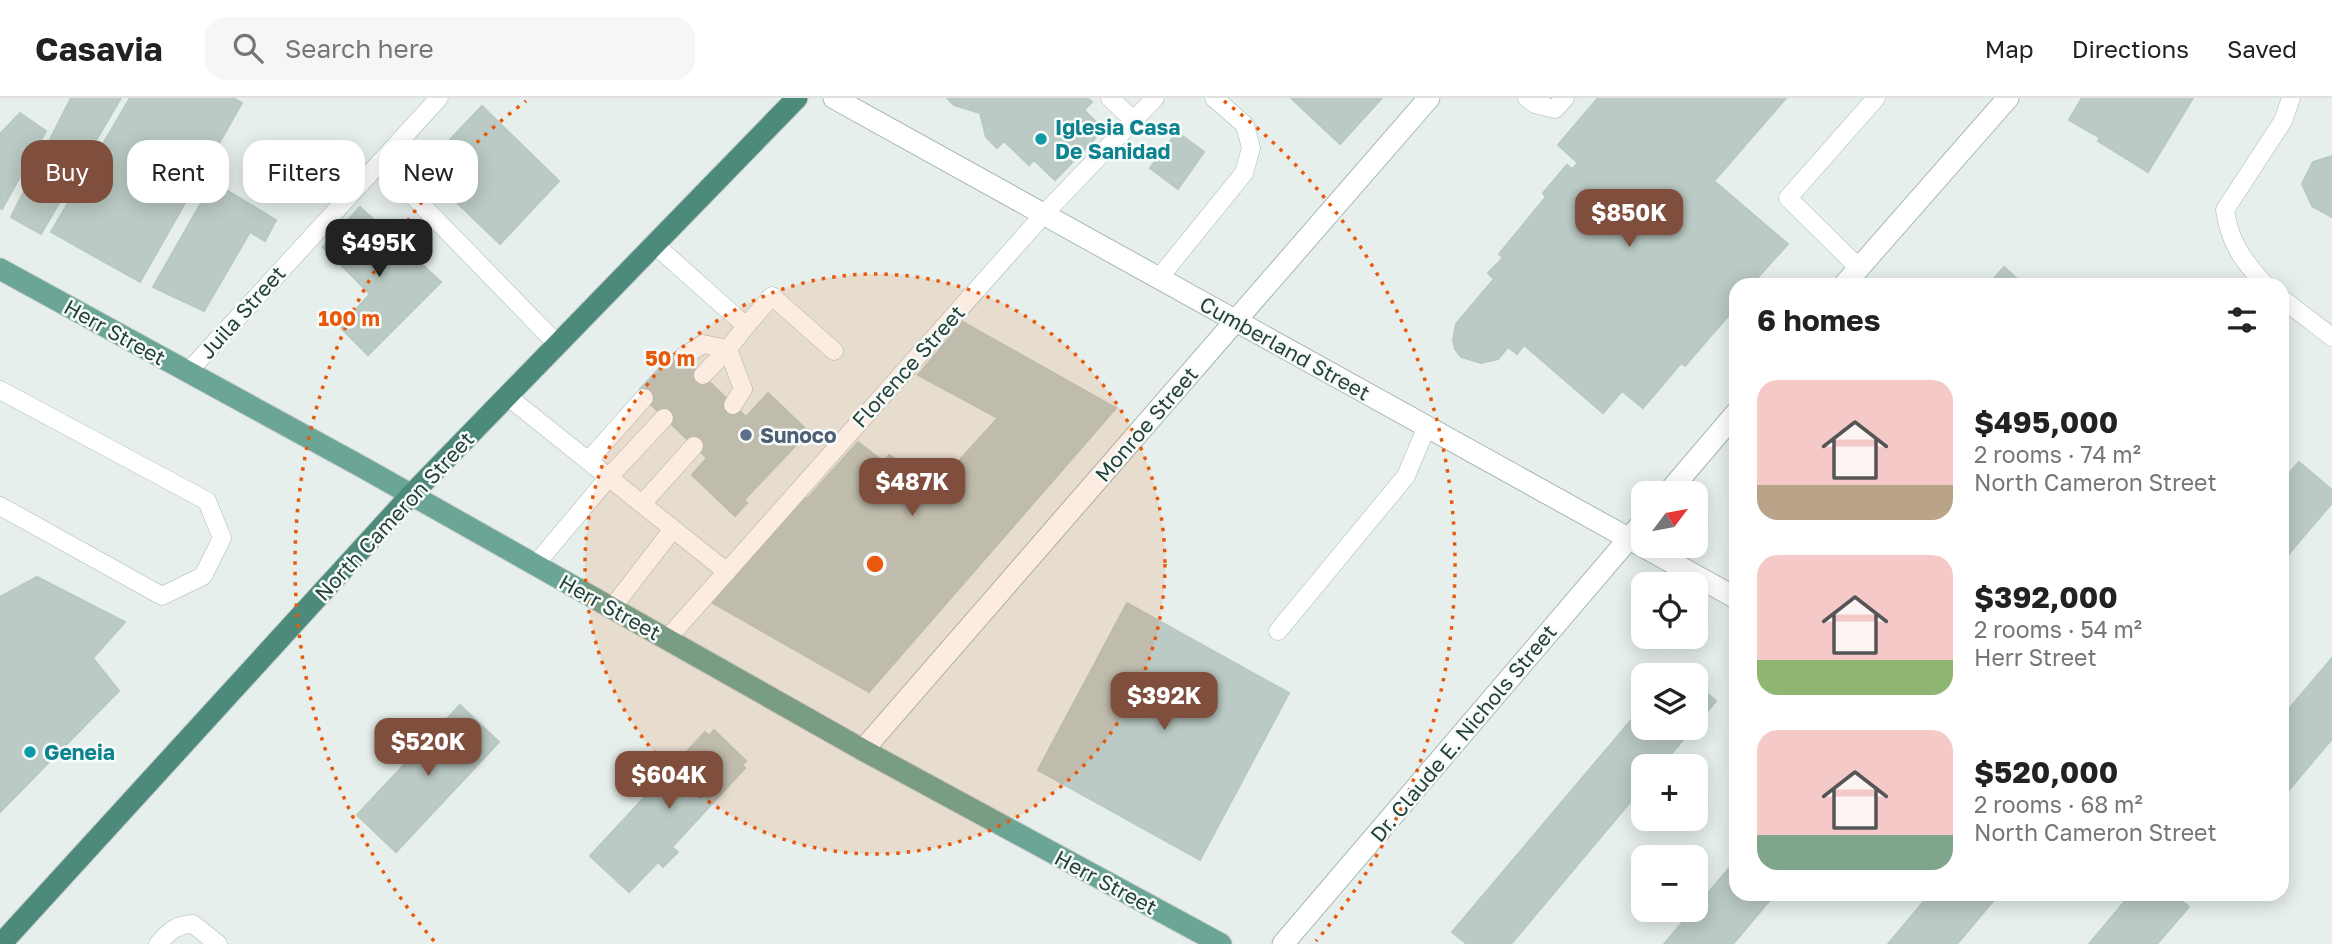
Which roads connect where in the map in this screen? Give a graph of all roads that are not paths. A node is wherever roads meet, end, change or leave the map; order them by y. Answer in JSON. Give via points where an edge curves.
{"nodes":[{"id":1,"x":439,"y":98,"type":"edge"},
{"id":2,"x":797,"y":98,"type":"edge"},
{"id":3,"x":834,"y":98,"type":"edge"},
{"id":4,"x":1110,"y":98,"type":"edge"},
{"id":5,"x":1154,"y":98,"type":"edge"},
{"id":6,"x":1214,"y":98,"type":"edge"},
{"id":7,"x":1429,"y":98,"type":"edge"},
{"id":8,"x":1527,"y":98,"type":"edge"},
{"id":9,"x":1564,"y":98,"type":"edge"},
{"id":10,"x":1877,"y":98,"type":"edge"},
{"id":11,"x":2008,"y":98,"type":"edge"},
{"id":12,"x":2291,"y":98,"type":"edge"},
{"id":13,"x":1132,"y":119,"type":"junction"},
{"id":14,"x":400,"y":140,"type":"edge"},
{"id":15,"x":379,"y":163,"type":"edge"},
{"id":16,"x":420,"y":203,"type":"edge"},
{"id":17,"x":1044,"y":214,"type":"junction"},
{"id":18,"x":654,"y":244,"type":"junction"},
{"id":19,"x":1859,"y":268,"type":"junction"},
{"id":20,"x":0,"y":269,"type":"edge"},
{"id":21,"x":1159,"y":278,"type":"junction"},
{"id":22,"x":1850,"y":278,"type":"edge"},
{"id":23,"x":2259,"y":278,"type":"edge"},
{"id":24,"x":2289,"y":304,"type":"edge"},
{"id":25,"x":1236,"y":321,"type":"junction"},
{"id":26,"x":746,"y":326,"type":"junction"},
{"id":27,"x":2332,"y":337,"type":"edge"},
{"id":28,"x":557,"y":344,"type":"junction"},
{"id":29,"x":729,"y":349,"type":"junction"},
{"id":30,"x":834,"y":351,"type":"dead end"},
{"id":31,"x":683,"y":356,"type":"dead end"},
{"id":32,"x":188,"y":372,"type":"junction"},
{"id":33,"x":703,"y":375,"type":"dead end"},
{"id":34,"x":0,"y":390,"type":"edge"},
{"id":35,"x":507,"y":396,"type":"junction"},
{"id":36,"x":645,"y":398,"type":"dead end"},
{"id":37,"x":733,"y":405,"type":"dead end"},
{"id":38,"x":663,"y":418,"type":"dead end"},
{"id":39,"x":1729,"y":421,"type":"edge"},
{"id":40,"x":1427,"y":426,"type":"junction"},
{"id":41,"x":694,"y":446,"type":"dead end"},
{"id":42,"x":589,"y":460,"type":"junction"},
{"id":43,"x":610,"y":477,"type":"junction"},
{"id":44,"x":1678,"y":481,"type":"edge"},
{"id":45,"x":411,"y":495,"type":"junction"},
{"id":46,"x":642,"y":504,"type":"junction"},
{"id":47,"x":0,"y":506,"type":"edge"},
{"id":48,"x":673,"y":528,"type":"junction"},
{"id":49,"x":1631,"y":537,"type":"edge"},
{"id":50,"x":1629,"y":539,"type":"junction"},
{"id":51,"x":536,"y":565,"type":"junction"},
{"id":52,"x":726,"y":572,"type":"junction"},
{"id":53,"x":1729,"y":594,"type":"edge"},
{"id":54,"x":612,"y":608,"type":"junction"},
{"id":55,"x":1278,"y":631,"type":"dead end"},
{"id":56,"x":667,"y":639,"type":"junction"},
{"id":57,"x":863,"y":750,"type":"junction"},
{"id":58,"x":1,"y":944,"type":"edge"},
{"id":59,"x":158,"y":944,"type":"edge"},
{"id":60,"x":218,"y":944,"type":"edge"},
{"id":61,"x":1221,"y":944,"type":"edge"},
{"id":62,"x":1283,"y":944,"type":"edge"}],
"edges":[{"from":1,"to":14,"type":"lane","name":"Juila Street"},
{"from":2,"to":18,"type":"highway","name":"North Cameron Street"},
{"from":3,"to":17,"type":"street","name":"Cumberland Street"},
{"from":4,"to":13,"type":"lane"},
{"from":5,"to":13,"type":"lane","name":"Florence Street"},
{"from":6,"to":21,"type":"lane","via":[[1245,125],[1251,148],[1244,173]]},
{"from":7,"to":25,"type":"street","name":"Monroe Street"},
{"from":8,"to":9,"type":"lane","via":[[1555,109]]},
{"from":10,"to":19,"type":"lane","via":[[1788,198]]},
{"from":11,"to":19,"type":"street"},
{"from":12,"to":23,"type":"lane","via":[[2283,121],[2225,210],[2228,231]]},
{"from":13,"to":17,"type":"lane","name":"Florence Street"},
{"from":15,"to":32,"type":"lane","name":"Juila Street"},
{"from":16,"to":28,"type":"lane"},
{"from":17,"to":21,"type":"street","name":"Cumberland Street"},
{"from":17,"to":52,"type":"lane","name":"Florence Street"},
{"from":18,"to":26,"type":"lane"},
{"from":18,"to":28,"type":"highway","name":"North Cameron Street"},
{"from":19,"to":22,"type":"street"},
{"from":20,"to":32,"type":"main road","name":"Herr Street"},
{"from":21,"to":25,"type":"street","name":"Cumberland Street"},
{"from":24,"to":27,"type":"lane"},
{"from":25,"to":40,"type":"street","name":"Cumberland Street"},
{"from":25,"to":57,"type":"street","name":"Monroe Street"},
{"from":26,"to":29,"type":"lane"},
{"from":26,"to":30,"type":"lane","via":[[772,296]]},
{"from":28,"to":35,"type":"highway","name":"North Cameron Street"},
{"from":29,"to":31,"type":"lane","via":[[703,344]]},
{"from":29,"to":33,"type":"lane"},
{"from":29,"to":37,"type":"lane","via":[[743,388]]},
{"from":32,"to":45,"type":"main road","name":"Herr Street"},
{"from":34,"to":47,"type":"lane","via":[[207,501],[222,538],[203,576],[162,596]]},
{"from":35,"to":42,"type":"lane"},
{"from":35,"to":45,"type":"highway","name":"North Cameron Street"},
{"from":36,"to":42,"type":"lane"},
{"from":38,"to":43,"type":"lane"},
{"from":39,"to":44,"type":"street"},
{"from":40,"to":50,"type":"street","name":"Cumberland Street"},
{"from":40,"to":55,"type":"lane","via":[[1406,476]]},
{"from":41,"to":46,"type":"lane"},
{"from":42,"to":43,"type":"lane"},
{"from":43,"to":46,"type":"lane"},
{"from":43,"to":51,"type":"lane"},
{"from":45,"to":51,"type":"main road","name":"Herr Street"},
{"from":45,"to":58,"type":"highway","name":"North Cameron Street"},
{"from":46,"to":48,"type":"lane"},
{"from":48,"to":52,"type":"lane"},
{"from":48,"to":54,"type":"lane"},
{"from":49,"to":50,"type":"street","name":"Dr. Claude E. Nichols Street"},
{"from":50,"to":53,"type":"street","name":"Cumberland Street"},
{"from":50,"to":62,"type":"street","name":"Dr. Claude E. Nichols Street"},
{"from":51,"to":54,"type":"main road","name":"Herr Street"},
{"from":52,"to":56,"type":"lane","name":"Florence Street"},
{"from":54,"to":56,"type":"main road","name":"Herr Street"},
{"from":56,"to":57,"type":"main road","name":"Herr Street"},
{"from":57,"to":61,"type":"main road","name":"Herr Street"},
{"from":59,"to":60,"type":"lane","via":[[181,924],[193,924]]}]}
